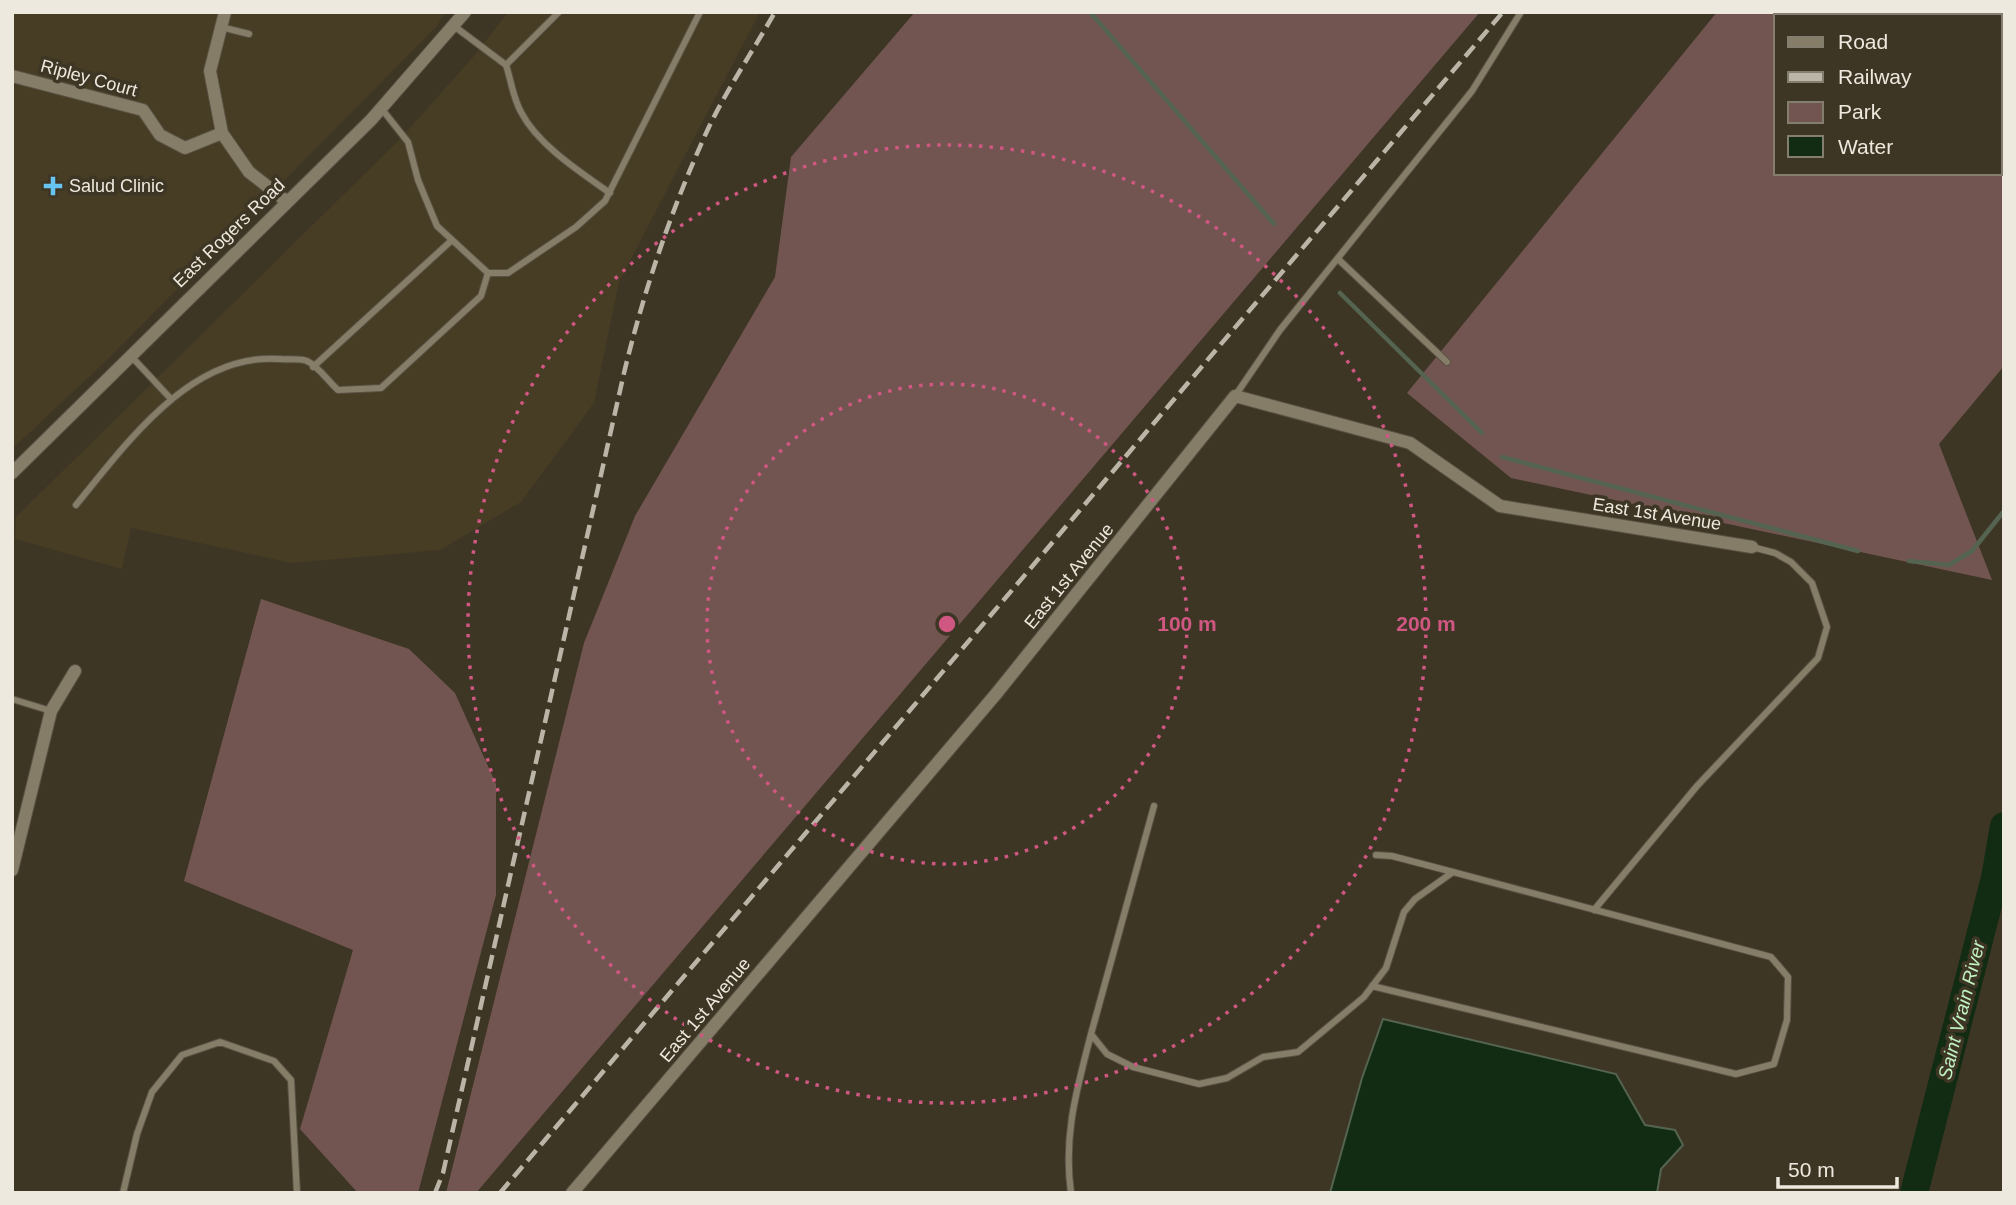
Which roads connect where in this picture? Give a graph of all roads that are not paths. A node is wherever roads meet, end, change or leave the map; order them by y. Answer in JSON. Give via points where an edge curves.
{"nodes":[{"id":1,"x":225,"y":12,"type":"edge"},
{"id":2,"x":465,"y":12,"type":"edge"},
{"id":3,"x":559,"y":12,"type":"edge"},
{"id":4,"x":700,"y":12,"type":"edge"},
{"id":5,"x":1521,"y":12,"type":"edge"},
{"id":6,"x":454,"y":26,"type":"junction"},
{"id":7,"x":221,"y":27,"type":"junction"},
{"id":8,"x":249,"y":34,"type":"dead end"},
{"id":9,"x":506,"y":65,"type":"junction"},
{"id":10,"x":12,"y":76,"type":"edge"},
{"id":11,"x":382,"y":108,"type":"junction"},
{"id":12,"x":222,"y":133,"type":"junction"},
{"id":13,"x":610,"y":193,"type":"junction"},
{"id":14,"x":286,"y":201,"type":"junction"},
{"id":15,"x":452,"y":240,"type":"junction"},
{"id":16,"x":1338,"y":259,"type":"junction"},
{"id":17,"x":488,"y":273,"type":"junction"},
{"id":18,"x":130,"y":355,"type":"junction"},
{"id":19,"x":1447,"y":362,"type":"dead end"},
{"id":20,"x":313,"y":367,"type":"junction"},
{"id":21,"x":1235,"y":396,"type":"junction"},
{"id":22,"x":171,"y":400,"type":"junction"},
{"id":23,"x":12,"y":473,"type":"edge"},
{"id":24,"x":76,"y":505,"type":"dead end"},
{"id":25,"x":1752,"y":547,"type":"joint"},
{"id":26,"x":75,"y":671,"type":"dead end"},
{"id":27,"x":12,"y":699,"type":"edge"},
{"id":28,"x":51,"y":711,"type":"junction"},
{"id":29,"x":1154,"y":806,"type":"dead end"},
{"id":30,"x":1376,"y":855,"type":"dead end"},
{"id":31,"x":12,"y":870,"type":"edge"},
{"id":32,"x":1454,"y":872,"type":"junction"},
{"id":33,"x":1594,"y":910,"type":"junction"},
{"id":34,"x":1372,"y":986,"type":"junction"},
{"id":35,"x":1091,"y":1034,"type":"junction"},
{"id":36,"x":123,"y":1193,"type":"edge"},
{"id":37,"x":297,"y":1193,"type":"edge"},
{"id":38,"x":572,"y":1193,"type":"edge"},
{"id":39,"x":1070,"y":1193,"type":"edge"}],
"edges":[{"from":1,"to":7,"type":"street"},
{"from":2,"to":6,"type":"street","name":"East Rogers Road"},
{"from":3,"to":9,"type":"lane"},
{"from":4,"to":13,"type":"lane"},
{"from":5,"to":16,"type":"lane","via":[[1472,91]]},
{"from":6,"to":9,"type":"lane"},
{"from":6,"to":11,"type":"street","name":"East Rogers Road"},
{"from":7,"to":8,"type":"lane"},
{"from":7,"to":12,"type":"street","via":[[210,71]]},
{"from":9,"to":13,"type":"lane","via":[[520,111],[535,132]]},
{"from":10,"to":12,"type":"street","name":"Ripley Court","via":[[144,110],[160,135],[186,148]]},
{"from":11,"to":14,"type":"street","name":"East Rogers Road"},
{"from":11,"to":15,"type":"lane","via":[[408,142],[437,226]]},
{"from":12,"to":14,"type":"street","via":[[249,172]]},
{"from":13,"to":17,"type":"lane","via":[[576,227],[508,273]]},
{"from":14,"to":18,"type":"street","name":"East Rogers Road"},
{"from":15,"to":17,"type":"lane"},
{"from":15,"to":20,"type":"lane"},
{"from":16,"to":19,"type":"lane"},
{"from":16,"to":21,"type":"lane","via":[[1280,330]]},
{"from":17,"to":20,"type":"lane","via":[[481,296],[381,388],[338,390]]},
{"from":18,"to":22,"type":"lane"},
{"from":18,"to":23,"type":"street","name":"East Rogers Road"},
{"from":20,"to":22,"type":"lane","via":[[307,361],[258,358],[216,373],[179,391]]},
{"from":21,"to":25,"type":"street","name":"East 1st Avenue","via":[[1410,443],[1500,506]]},
{"from":21,"to":38,"type":"street","name":"East 1st Avenue","via":[[996,694]]},
{"from":22,"to":24,"type":"lane","via":[[117,454]]},
{"from":25,"to":33,"type":"lane","via":[[1791,562],[1812,583],[1827,627],[1818,658],[1697,786]]},
{"from":26,"to":28,"type":"street"},
{"from":27,"to":28,"type":"lane"},
{"from":28,"to":31,"type":"street"},
{"from":29,"to":35,"type":"lane"},
{"from":30,"to":32,"type":"lane"},
{"from":32,"to":33,"type":"lane"},
{"from":32,"to":34,"type":"lane","via":[[1404,912],[1386,968]]},
{"from":33,"to":34,"type":"lane","via":[[1771,957],[1788,977],[1787,1020],[1774,1064],[1736,1074]]},
{"from":34,"to":35,"type":"lane","via":[[1355,1006],[1298,1052],[1264,1056],[1227,1078],[1199,1084],[1133,1067],[1107,1054]]},
{"from":35,"to":39,"type":"lane","via":[[1066,1156]]},
{"from":36,"to":37,"type":"lane","via":[[136,1134],[152,1091],[182,1055],[220,1042],[274,1061],[291,1080]]}]}
